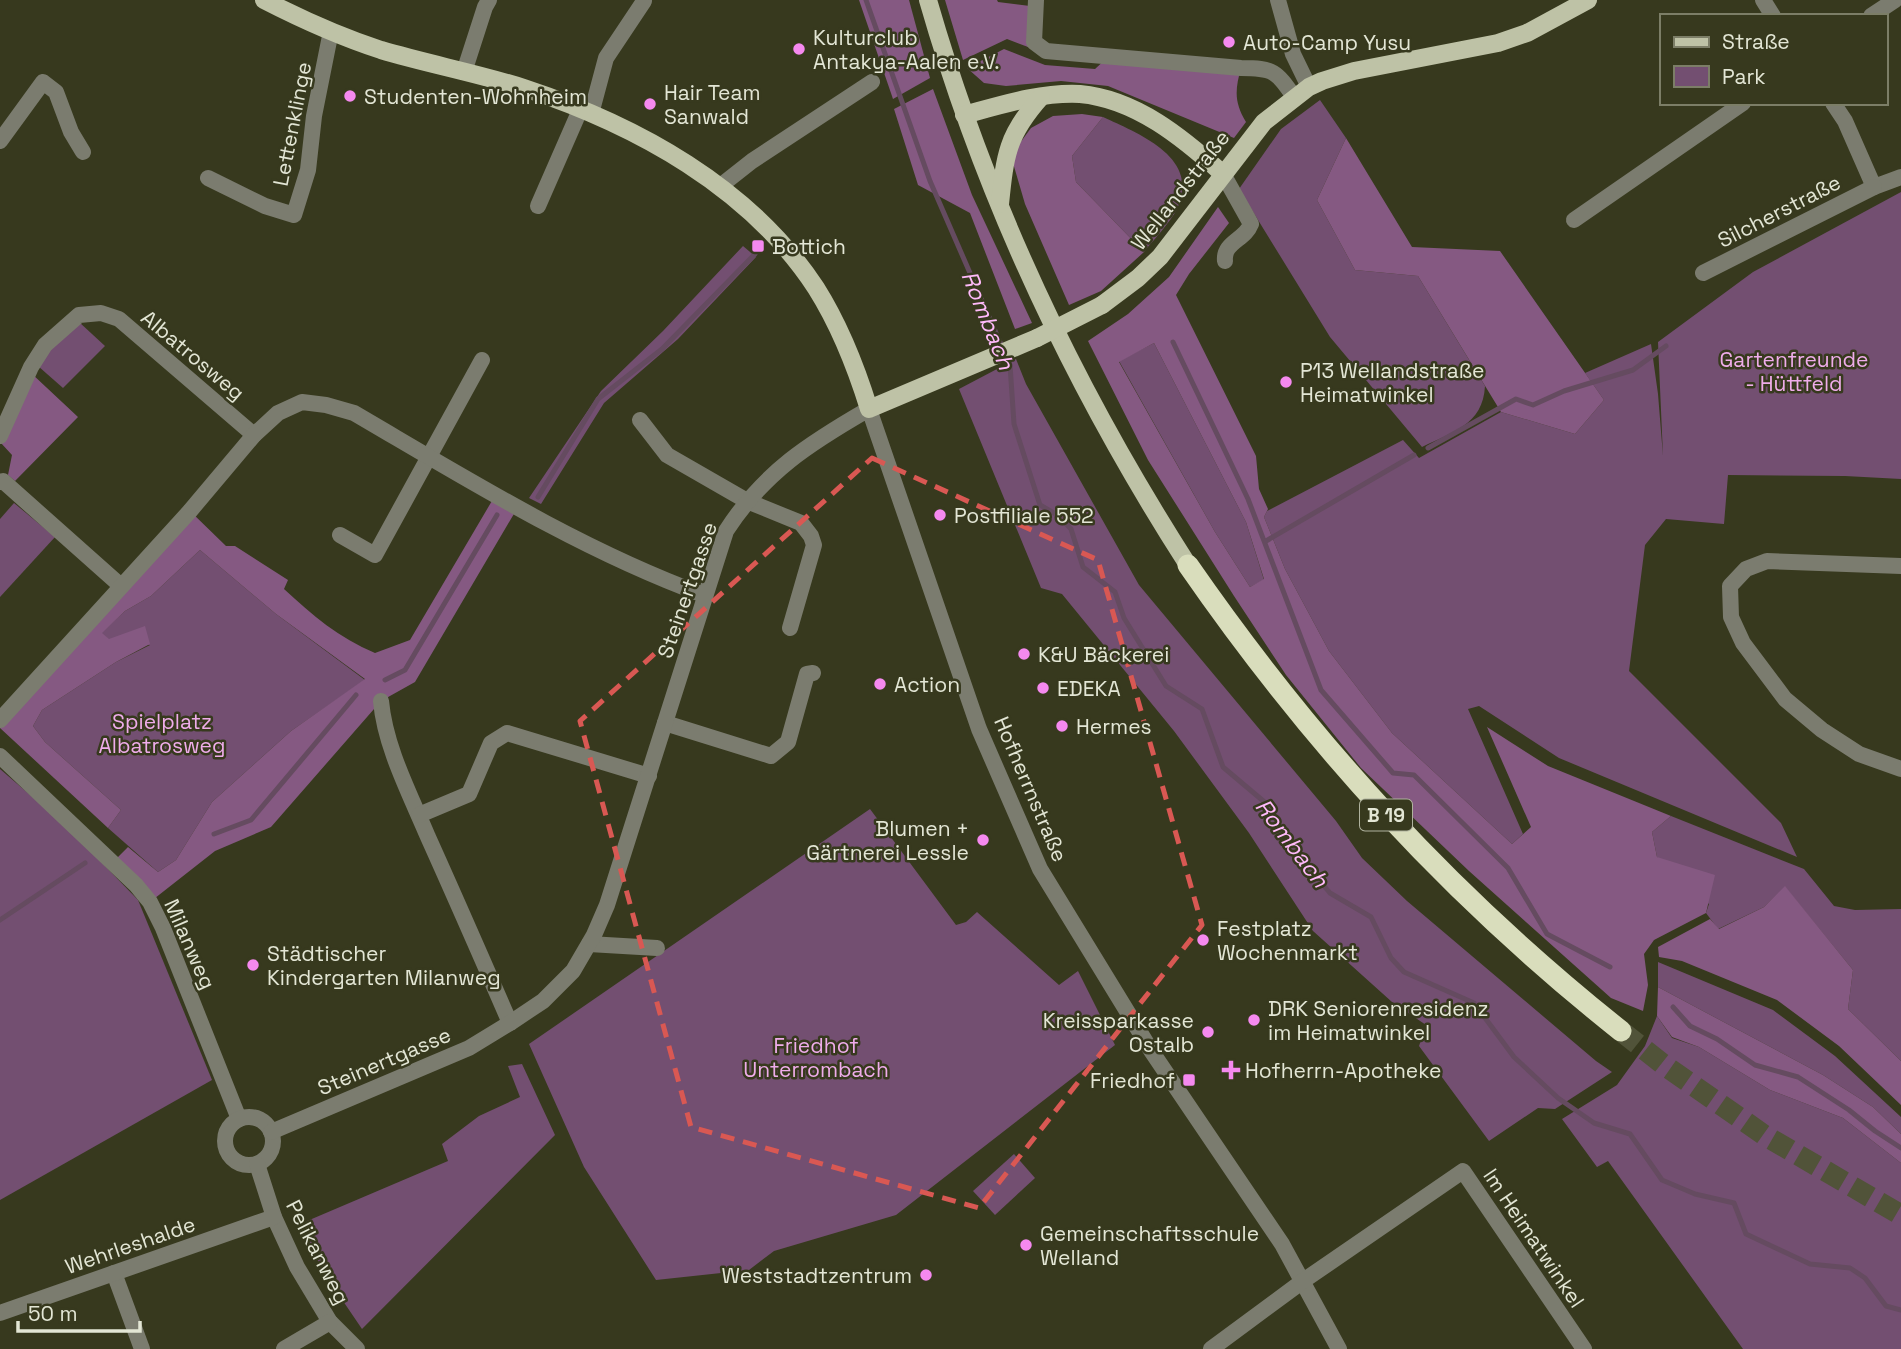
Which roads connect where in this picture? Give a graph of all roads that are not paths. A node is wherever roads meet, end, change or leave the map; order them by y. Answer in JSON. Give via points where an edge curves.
{"nodes":[{"id":1,"x":264,"y":0,"type":"edge"},
{"id":2,"x":489,"y":0,"type":"edge"},
{"id":3,"x":928,"y":0,"type":"edge"},
{"id":4,"x":1035,"y":0,"type":"edge"},
{"id":5,"x":1279,"y":0,"type":"edge"},
{"id":6,"x":1588,"y":0,"type":"edge"},
{"id":7,"x":1895,"y":0,"type":"edge"},
{"id":8,"x":643,"y":1,"type":"edge"},
{"id":9,"x":1874,"y":14,"type":"edge"},
{"id":10,"x":331,"y":31,"type":"junction"},
{"id":11,"x":1295,"y":59,"type":"junction"},
{"id":12,"x":464,"y":72,"type":"junction"},
{"id":13,"x":1275,"y":72,"type":"junction"},
{"id":14,"x":872,"y":82,"type":"dead end"},
{"id":15,"x":1302,"y":93,"type":"junction"},
{"id":16,"x":1041,"y":97,"type":"junction"},
{"id":17,"x":1740,"y":105,"type":"edge"},
{"id":18,"x":1834,"y":105,"type":"edge"},
{"id":19,"x":585,"y":112,"type":"junction"},
{"id":20,"x":964,"y":116,"type":"junction"},
{"id":21,"x":0,"y":141,"type":"edge"},
{"id":22,"x":83,"y":152,"type":"dead end"},
{"id":23,"x":1223,"y":174,"type":"junction"},
{"id":24,"x":1901,"y":177,"type":"edge"},
{"id":25,"x":208,"y":178,"type":"dead end"},
{"id":26,"x":719,"y":187,"type":"junction"},
{"id":27,"x":1874,"y":187,"type":"junction"},
{"id":28,"x":538,"y":206,"type":"dead end"},
{"id":29,"x":999,"y":207,"type":"junction"},
{"id":30,"x":1574,"y":220,"type":"dead end"},
{"id":31,"x":1225,"y":261,"type":"dead end"},
{"id":32,"x":1703,"y":274,"type":"dead end"},
{"id":33,"x":482,"y":360,"type":"dead end"},
{"id":34,"x":869,"y":409,"type":"junction"},
{"id":35,"x":640,"y":420,"type":"dead end"},
{"id":36,"x":254,"y":435,"type":"junction"},
{"id":37,"x":0,"y":436,"type":"edge"},
{"id":38,"x":429,"y":457,"type":"junction"},
{"id":39,"x":0,"y":482,"type":"edge"},
{"id":40,"x":747,"y":500,"type":"junction"},
{"id":41,"x":340,"y":535,"type":"dead end"},
{"id":42,"x":1188,"y":565,"type":"joint"},
{"id":43,"x":1901,"y":566,"type":"edge"},
{"id":44,"x":121,"y":586,"type":"junction"},
{"id":45,"x":704,"y":595,"type":"junction"},
{"id":46,"x":790,"y":628,"type":"dead end"},
{"id":47,"x":813,"y":673,"type":"dead end"},
{"id":48,"x":381,"y":701,"type":"dead end"},
{"id":49,"x":0,"y":720,"type":"edge"},
{"id":50,"x":665,"y":723,"type":"junction"},
{"id":51,"x":0,"y":756,"type":"edge"},
{"id":52,"x":1901,"y":769,"type":"edge"},
{"id":53,"x":649,"y":776,"type":"junction"},
{"id":54,"x":419,"y":815,"type":"junction"},
{"id":55,"x":589,"y":944,"type":"junction"},
{"id":56,"x":657,"y":948,"type":"dead end"},
{"id":57,"x":510,"y":1023,"type":"junction"},
{"id":58,"x":1621,"y":1031,"type":"tunnel mouth"},
{"id":59,"x":239,"y":1119,"type":"junction"},
{"id":60,"x":271,"y":1132,"type":"junction"},
{"id":61,"x":257,"y":1164,"type":"junction"},
{"id":62,"x":275,"y":1217,"type":"junction"},
{"id":63,"x":114,"y":1273,"type":"junction"},
{"id":64,"x":1303,"y":1281,"type":"junction"},
{"id":65,"x":0,"y":1313,"type":"edge"},
{"id":66,"x":330,"y":1322,"type":"junction"},
{"id":67,"x":284,"y":1348,"type":"edge"},
{"id":68,"x":142,"y":1349,"type":"edge"},
{"id":69,"x":357,"y":1349,"type":"edge"},
{"id":70,"x":1211,"y":1349,"type":"edge"},
{"id":71,"x":1339,"y":1349,"type":"edge"},
{"id":72,"x":1584,"y":1349,"type":"edge"}],
"edges":[{"from":1,"to":10,"type":"main road"},
{"from":2,"to":12,"type":"street"},
{"from":3,"to":20,"type":"main road","number":"B 19"},
{"from":4,"to":13,"type":"street","via":[[1034,42],[1046,51]]},
{"from":5,"to":11,"type":"street"},
{"from":6,"to":15,"type":"main road","name":"Wellandstraße","via":[[1498,43],[1354,71],[1322,80]]},
{"from":7,"to":9,"type":"street"},
{"from":8,"to":19,"type":"street","via":[[606,58]]},
{"from":10,"to":12,"type":"main road"},
{"from":10,"to":25,"type":"street","name":"Lettenklinge","via":[[309,170],[293,215]]},
{"from":11,"to":13,"type":"street"},
{"from":11,"to":15,"type":"street"},
{"from":12,"to":19,"type":"main road","via":[[524,88]]},
{"from":13,"to":15,"type":"street"},
{"from":14,"to":26,"type":"street"},
{"from":15,"to":23,"type":"main road","name":"Wellandstraße","via":[[1264,122]]},
{"from":16,"to":20,"type":"main road"},
{"from":16,"to":23,"type":"main road","via":[[1081,94],[1119,104],[1166,127]]},
{"from":16,"to":29,"type":"main road","via":[[1009,143]]},
{"from":17,"to":30,"type":"street"},
{"from":18,"to":27,"type":"street","name":"Silcherstraße"},
{"from":19,"to":26,"type":"main road","via":[[646,139]]},
{"from":19,"to":28,"type":"street"},
{"from":20,"to":29,"type":"main road","number":"B 19"},
{"from":21,"to":22,"type":"street","via":[[43,82],[56,92]]},
{"from":23,"to":31,"type":"street","via":[[1251,224],[1224,253]]},
{"from":23,"to":34,"type":"main road","name":"Wellandstraße","bridge":true,"via":[[1160,257],[1102,305]]},
{"from":24,"to":27,"type":"street","name":"Silcherstraße"},
{"from":26,"to":34,"type":"main road","name":"Hofherrnstraße","via":[[794,257],[816,289],[854,363]]},
{"from":27,"to":32,"type":"street","name":"Silcherstraße"},
{"from":29,"to":42,"type":"main road","number":"B 19","via":[[1087,396]]},
{"from":33,"to":38,"type":"street"},
{"from":34,"to":40,"type":"street","name":"Steinertgasse","via":[[784,463]]},
{"from":34,"to":64,"type":"street","name":"Hofherrnstraße","via":[[979,729],[1040,869],[1152,1052],[1283,1244]]},
{"from":35,"to":40,"type":"street","via":[[667,455]]},
{"from":36,"to":37,"type":"street","name":"Albatrosweg","via":[[119,319],[101,313],[79,315],[46,345]]},
{"from":36,"to":38,"type":"street","via":[[278,414],[302,402],[354,413]]},
{"from":36,"to":44,"type":"street"},
{"from":38,"to":41,"type":"street","via":[[375,555]]},
{"from":38,"to":45,"type":"street","via":[[651,576]]},
{"from":39,"to":44,"type":"street"},
{"from":40,"to":45,"type":"street","name":"Steinertgasse","via":[[726,531]]},
{"from":40,"to":46,"type":"street","via":[[801,523],[811,536],[814,545]]},
{"from":42,"to":58,"type":"highway","number":"B 19","via":[[1296,711],[1390,819],[1498,928]]},
{"from":43,"to":52,"type":"street","via":[[1767,561],[1745,569],[1730,586],[1731,617],[1743,643],[1785,699],[1859,754]]},
{"from":44,"to":49,"type":"street"},
{"from":45,"to":50,"type":"street","name":"Steinertgasse"},
{"from":47,"to":50,"type":"street","via":[[807,674],[788,742],[771,756]]},
{"from":48,"to":54,"type":"street","via":[[383,723]]},
{"from":50,"to":53,"type":"street","name":"Steinertgasse"},
{"from":51,"to":59,"type":"street","name":"Milanweg","via":[[150,902]]},
{"from":53,"to":54,"type":"street","via":[[507,733],[491,743],[469,794]]},
{"from":53,"to":55,"type":"street","name":"Steinertgasse","via":[[607,905]]},
{"from":54,"to":57,"type":"street"},
{"from":55,"to":56,"type":"street"},
{"from":55,"to":57,"type":"street","name":"Steinertgasse","via":[[573,971],[543,1001]]},
{"from":57,"to":60,"type":"street","name":"Steinertgasse","via":[[469,1048]]},
{"from":59,"to":60,"type":"street","via":[[261,1120]]},
{"from":59,"to":61,"type":"street","via":[[225,1136],[226,1151],[236,1162]]},
{"from":60,"to":61,"type":"street","via":[[269,1154]]},
{"from":61,"to":62,"type":"street","name":"Pelikanweg"},
{"from":62,"to":63,"type":"street","name":"Wehrleshalde"},
{"from":62,"to":66,"type":"street","name":"Pelikanweg","via":[[297,1267]]},
{"from":63,"to":65,"type":"street","name":"Wehrleshalde"},
{"from":63,"to":68,"type":"street"},
{"from":64,"to":70,"type":"street"},
{"from":64,"to":71,"type":"street","name":"Hofherrnstraße"},
{"from":64,"to":72,"type":"street","name":"Im Heimatwinkel","via":[[1463,1171]]},
{"from":66,"to":67,"type":"street"},
{"from":66,"to":69,"type":"street","name":"Pelikanweg"}]}
